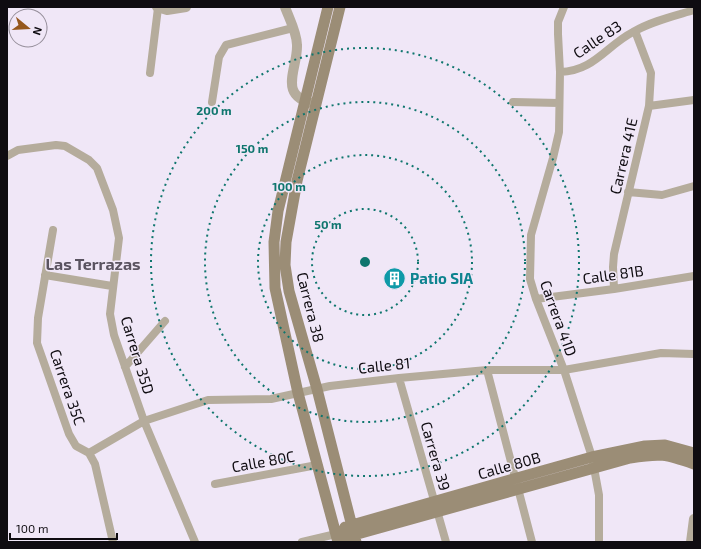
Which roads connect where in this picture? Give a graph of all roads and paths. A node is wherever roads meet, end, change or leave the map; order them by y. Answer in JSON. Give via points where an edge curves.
{"nodes":[{"id":1,"x":157,"y":7,"type":"edge"},
{"id":2,"x":186,"y":7,"type":"edge"},
{"id":3,"x":285,"y":7,"type":"edge"},
{"id":4,"x":328,"y":7,"type":"edge"},
{"id":5,"x":340,"y":7,"type":"edge"},
{"id":6,"x":564,"y":7,"type":"edge"},
{"id":7,"x":694,"y":10,"type":"edge"},
{"id":8,"x":292,"y":28,"type":"junction"},
{"id":9,"x":635,"y":30,"type":"junction"},
{"id":10,"x":560,"y":72,"type":"junction"},
{"id":11,"x":150,"y":73,"type":"dead end"},
{"id":12,"x":694,"y":100,"type":"edge"},
{"id":13,"x":304,"y":101,"type":"junction"},
{"id":14,"x":212,"y":102,"type":"dead end"},
{"id":15,"x":513,"y":102,"type":"dead end"},
{"id":16,"x":559,"y":103,"type":"junction"},
{"id":17,"x":316,"y":104,"type":"junction"},
{"id":18,"x":649,"y":106,"type":"junction"},
{"id":19,"x":7,"y":156,"type":"edge"},
{"id":20,"x":694,"y":186,"type":"edge"},
{"id":21,"x":628,"y":192,"type":"junction"},
{"id":22,"x":53,"y":230,"type":"dead end"},
{"id":23,"x":45,"y":275,"type":"junction"},
{"id":24,"x":694,"y":276,"type":"edge"},
{"id":25,"x":112,"y":286,"type":"junction"},
{"id":26,"x":614,"y":289,"type":"junction"},
{"id":27,"x":536,"y":299,"type":"junction"},
{"id":28,"x":166,"y":320,"type":"dead end"},
{"id":29,"x":694,"y":354,"type":"edge"},
{"id":30,"x":125,"y":367,"type":"junction"},
{"id":31,"x":487,"y":370,"type":"junction"},
{"id":32,"x":564,"y":370,"type":"junction"},
{"id":33,"x":399,"y":378,"type":"junction"},
{"id":34,"x":317,"y":389,"type":"junction"},
{"id":35,"x":298,"y":393,"type":"junction"},
{"id":36,"x":144,"y":421,"type":"junction"},
{"id":37,"x":89,"y":453,"type":"junction"},
{"id":38,"x":694,"y":453,"type":"edge"},
{"id":39,"x":593,"y":462,"type":"junction"},
{"id":40,"x":694,"y":464,"type":"edge"},
{"id":41,"x":317,"y":465,"type":"junction"},
{"id":42,"x":517,"y":478,"type":"junction"},
{"id":43,"x":215,"y":484,"type":"dead end"},
{"id":44,"x":520,"y":489,"type":"junction"},
{"id":45,"x":436,"y":507,"type":"junction"},
{"id":46,"x":694,"y":518,"type":"edge"},
{"id":47,"x":354,"y":534,"type":"edge"},
{"id":48,"x":337,"y":538,"type":"edge"},
{"id":49,"x":113,"y":542,"type":"edge"},
{"id":50,"x":195,"y":542,"type":"edge"},
{"id":51,"x":302,"y":542,"type":"edge"},
{"id":52,"x":446,"y":542,"type":"edge"},
{"id":53,"x":532,"y":542,"type":"edge"},
{"id":54,"x":599,"y":542,"type":"edge"},
{"id":55,"x":691,"y":542,"type":"edge"}],
"edges":[{"from":1,"to":2,"type":"street","via":[[167,10]]},
{"from":1,"to":11,"type":"street"},
{"from":3,"to":8,"type":"street"},
{"from":4,"to":13,"type":"main road","name":"Carrera 38"},
{"from":5,"to":17,"type":"main road","name":"Carrera 38"},
{"from":6,"to":10,"type":"street","name":"Carrera 41D","via":[[558,22]]},
{"from":7,"to":9,"type":"street","name":"Calle 83"},
{"from":8,"to":13,"type":"street","via":[[298,47],[291,83]]},
{"from":8,"to":14,"type":"street","via":[[226,45],[219,57]]},
{"from":9,"to":10,"type":"street","name":"Calle 83","via":[[618,40],[587,66],[574,72]]},
{"from":9,"to":18,"type":"street","name":"Carrera 41E","via":[[652,73]]},
{"from":10,"to":16,"type":"street","name":"Carrera 41D"},
{"from":12,"to":18,"type":"street"},
{"from":13,"to":17,"type":"street"},
{"from":13,"to":35,"type":"main road","name":"Carrera 38","via":[[278,211],[274,242],[275,288]]},
{"from":15,"to":16,"type":"street"},
{"from":16,"to":27,"type":"street","name":"Carrera 41D","via":[[559,132],[531,235],[530,278]]},
{"from":17,"to":34,"type":"main road","name":"Carrera 38","via":[[289,220],[285,265],[288,291]]},
{"from":18,"to":21,"type":"street","name":"Carrera 41E"},
{"from":19,"to":25,"type":"street","name":"Carrera 35D","via":[[18,150],[65,146],[89,160],[97,168],[113,210],[119,238]]},
{"from":20,"to":21,"type":"street","via":[[662,195]]},
{"from":21,"to":26,"type":"street","name":"Carrera 41E","via":[[614,254]]},
{"from":22,"to":23,"type":"street","name":"Carrera 35C"},
{"from":23,"to":25,"type":"street"},
{"from":23,"to":37,"type":"street","name":"Carrera 35C","via":[[37,343],[69,434],[76,446]]},
{"from":24,"to":26,"type":"street","name":"Calle 81B"},
{"from":25,"to":30,"type":"street","name":"Carrera 35D","via":[[110,314]]},
{"from":26,"to":27,"type":"street","name":"Calle 81B"},
{"from":27,"to":32,"type":"street","name":"Carrera 41D"},
{"from":28,"to":30,"type":"street"},
{"from":29,"to":32,"type":"street","name":"Calle 81","via":[[661,353]]},
{"from":30,"to":36,"type":"street","name":"Carrera 35D"},
{"from":31,"to":32,"type":"street","name":"Calle 81"},
{"from":31,"to":33,"type":"street","name":"Calle 81"},
{"from":31,"to":42,"type":"street"},
{"from":32,"to":39,"type":"street","name":"Carrera 41D"},
{"from":33,"to":34,"type":"street","name":"Calle 81"},
{"from":33,"to":45,"type":"street","name":"Carrera 39"},
{"from":34,"to":35,"type":"street","name":"Calle 81"},
{"from":34,"to":47,"type":"main road","name":"Carrera 38"},
{"from":35,"to":36,"type":"street","name":"Calle 81","via":[[272,399],[208,400]]},
{"from":35,"to":41,"type":"main road","name":"Carrera 38"},
{"from":36,"to":37,"type":"street","name":"Calle 81"},
{"from":36,"to":50,"type":"street","name":"Carrera 35D"},
{"from":37,"to":49,"type":"street","via":[[95,464]]},
{"from":38,"to":39,"type":"main road","name":"Calle 80B","via":[[656,445]]},
{"from":39,"to":40,"type":"main road","name":"Calle 80B","via":[[663,454]]},
{"from":39,"to":42,"type":"main road","name":"Calle 80B"},
{"from":39,"to":44,"type":"main road","name":"Calle 80B"},
{"from":39,"to":54,"type":"street","name":"Carrera 41D","via":[[599,495]]},
{"from":41,"to":43,"type":"street","name":"Calle 80C"},
{"from":41,"to":48,"type":"main road","name":"Carrera 38"},
{"from":42,"to":44,"type":"street"},
{"from":42,"to":45,"type":"main road","name":"Calle 80B"},
{"from":44,"to":45,"type":"main road","name":"Calle 80B"},
{"from":44,"to":53,"type":"street"},
{"from":45,"to":47,"type":"main road","name":"Calle 80B"},
{"from":45,"to":52,"type":"street","name":"Carrera 39"},
{"from":46,"to":55,"type":"street"},
{"from":47,"to":48,"type":"main road","name":"Calle 80B","via":[[346,526]]},
{"from":48,"to":51,"type":"street","name":"Calle 80B"}]}
